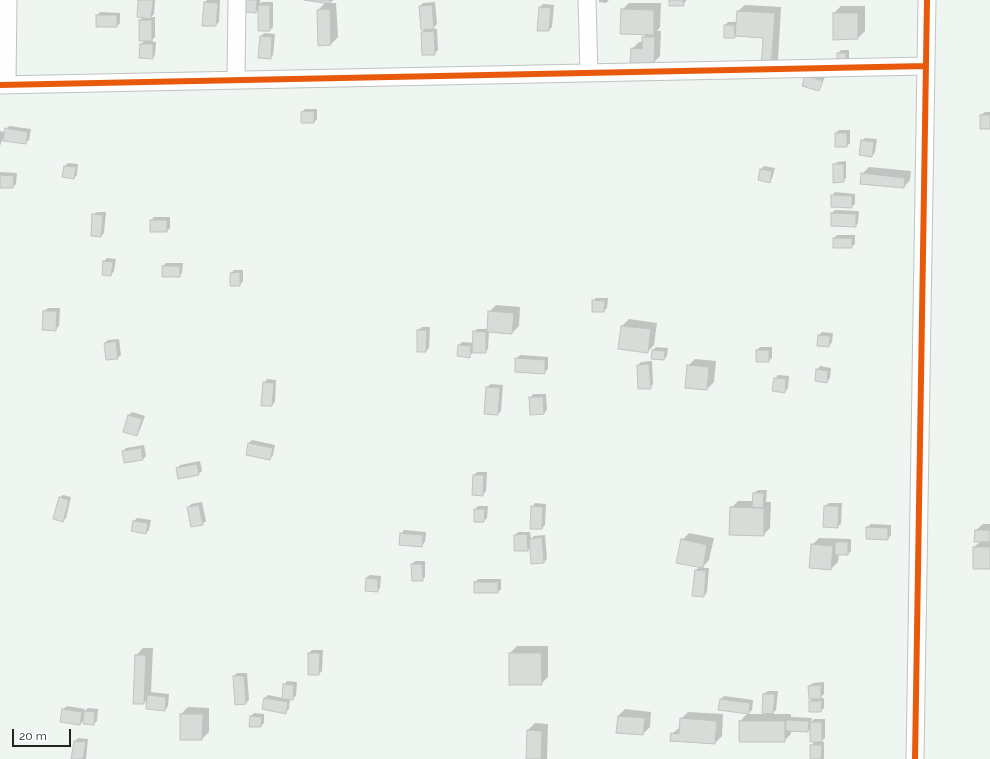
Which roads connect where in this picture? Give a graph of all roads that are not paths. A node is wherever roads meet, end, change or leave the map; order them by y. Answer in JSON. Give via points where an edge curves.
{"nodes":[{"id":1,"x":8,"y":0,"type":"edge"},
{"id":2,"x":237,"y":0,"type":"edge"},
{"id":3,"x":587,"y":0,"type":"edge"},
{"id":4,"x":927,"y":0,"type":"edge"},
{"id":5,"x":926,"y":66,"type":"junction"},
{"id":6,"x":589,"y":73,"type":"junction"},
{"id":7,"x":236,"y":80,"type":"junction"},
{"id":8,"x":4,"y":84,"type":"edge"},
{"id":9,"x":915,"y":759,"type":"edge"}],
"edges":[{"from":1,"to":8,"type":"street"},
{"from":2,"to":7,"type":"street"},
{"from":3,"to":6,"type":"street"},
{"from":4,"to":5,"type":"street"},
{"from":5,"to":6,"type":"street"},
{"from":5,"to":9,"type":"street"},
{"from":6,"to":7,"type":"street"},
{"from":7,"to":8,"type":"street"}]}
